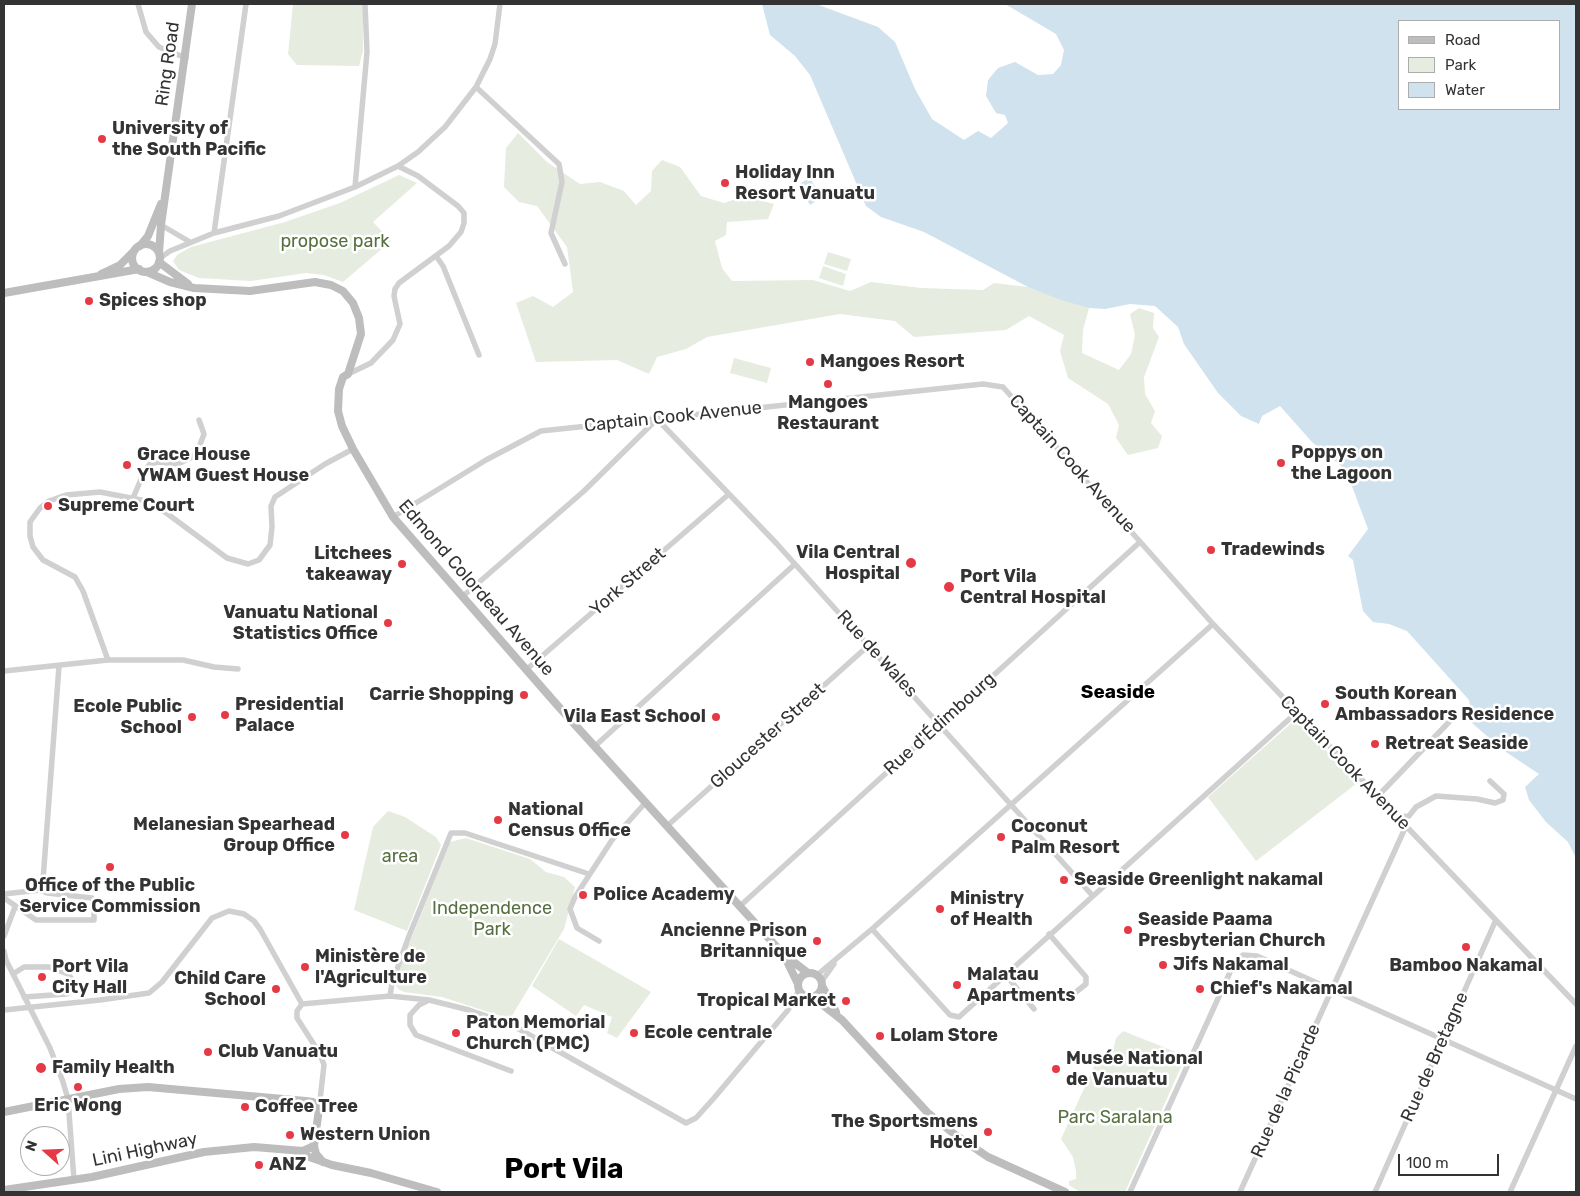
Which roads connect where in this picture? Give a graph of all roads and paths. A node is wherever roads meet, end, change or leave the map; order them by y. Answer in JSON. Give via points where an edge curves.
{"nodes":[{"id":1,"x":138,"y":4,"type":"edge"},
{"id":2,"x":192,"y":4,"type":"edge"},
{"id":3,"x":246,"y":4,"type":"edge"},
{"id":4,"x":365,"y":4,"type":"edge"},
{"id":5,"x":500,"y":4,"type":"edge"},
{"id":6,"x":186,"y":58,"type":"junction"},
{"id":7,"x":476,"y":87,"type":"junction"},
{"id":8,"x":398,"y":166,"type":"junction"},
{"id":9,"x":355,"y":187,"type":"junction"},
{"id":10,"x":167,"y":188,"type":"junction"},
{"id":11,"x":161,"y":225,"type":"junction"},
{"id":12,"x":214,"y":233,"type":"junction"},
{"id":13,"x":190,"y":242,"type":"junction"},
{"id":14,"x":137,"y":249,"type":"junction"},
{"id":15,"x":436,"y":256,"type":"junction"},
{"id":16,"x":160,"y":258,"type":"junction"},
{"id":17,"x":564,"y":264,"type":"dead end"},
{"id":18,"x":139,"y":269,"type":"junction"},
{"id":19,"x":147,"y":272,"type":"junction"},
{"id":20,"x":90,"y":279,"type":"junction"},
{"id":21,"x":194,"y":288,"type":"junction"},
{"id":22,"x":4,"y":294,"type":"edge"},
{"id":23,"x":479,"y":355,"type":"dead end"},
{"id":24,"x":348,"y":374,"type":"junction"},
{"id":25,"x":657,"y":419,"type":"junction"},
{"id":26,"x":199,"y":420,"type":"dead end"},
{"id":27,"x":353,"y":449,"type":"junction"},
{"id":28,"x":730,"y":494,"type":"junction"},
{"id":29,"x":133,"y":498,"type":"junction"},
{"id":30,"x":393,"y":517,"type":"junction"},
{"id":31,"x":1140,"y":542,"type":"junction"},
{"id":32,"x":795,"y":564,"type":"junction"},
{"id":33,"x":462,"y":597,"type":"junction"},
{"id":34,"x":1212,"y":624,"type":"junction"},
{"id":35,"x":869,"y":646,"type":"junction"},
{"id":36,"x":108,"y":660,"type":"junction"},
{"id":37,"x":59,"y":666,"type":"junction"},
{"id":38,"x":238,"y":669,"type":"dead end"},
{"id":39,"x":527,"y":669,"type":"junction"},
{"id":40,"x":4,"y":671,"type":"edge"},
{"id":41,"x":1297,"y":712,"type":"junction"},
{"id":42,"x":1449,"y":722,"type":"dead end"},
{"id":43,"x":940,"y":724,"type":"junction"},
{"id":44,"x":594,"y":747,"type":"junction"},
{"id":45,"x":1490,"y":781,"type":"dead end"},
{"id":46,"x":1377,"y":797,"type":"junction"},
{"id":47,"x":646,"y":802,"type":"junction"},
{"id":48,"x":1011,"y":806,"type":"junction"},
{"id":49,"x":1397,"y":817,"type":"junction"},
{"id":50,"x":667,"y":826,"type":"junction"},
{"id":51,"x":1406,"y":826,"type":"junction"},
{"id":52,"x":589,"y":874,"type":"junction"},
{"id":53,"x":40,"y":890,"type":"junction"},
{"id":54,"x":1092,"y":895,"type":"junction"},
{"id":55,"x":4,"y":896,"type":"edge"},
{"id":56,"x":740,"y":906,"type":"junction"},
{"id":57,"x":15,"y":907,"type":"junction"},
{"id":58,"x":1496,"y":922,"type":"junction"},
{"id":59,"x":872,"y":929,"type":"junction"},
{"id":60,"x":1049,"y":934,"type":"junction"},
{"id":61,"x":4,"y":936,"type":"edge"},
{"id":62,"x":599,"y":941,"type":"dead end"},
{"id":63,"x":4,"y":951,"type":"edge"},
{"id":64,"x":784,"y":955,"type":"junction"},
{"id":65,"x":808,"y":973,"type":"junction"},
{"id":66,"x":13,"y":974,"type":"junction"},
{"id":67,"x":1005,"y":974,"type":"junction"},
{"id":68,"x":820,"y":980,"type":"junction"},
{"id":69,"x":799,"y":987,"type":"junction"},
{"id":70,"x":1331,"y":991,"type":"junction"},
{"id":71,"x":1076,"y":992,"type":"dead end"},
{"id":72,"x":390,"y":996,"type":"junction"},
{"id":73,"x":24,"y":997,"type":"junction"},
{"id":74,"x":808,"y":997,"type":"junction"},
{"id":75,"x":429,"y":1000,"type":"junction"},
{"id":76,"x":302,"y":1004,"type":"junction"},
{"id":77,"x":1576,"y":1004,"type":"edge"},
{"id":78,"x":792,"y":1005,"type":"junction"},
{"id":79,"x":30,"y":1008,"type":"junction"},
{"id":80,"x":1034,"y":1009,"type":"dead end"},
{"id":81,"x":4,"y":1010,"type":"edge"},
{"id":82,"x":842,"y":1020,"type":"junction"},
{"id":83,"x":1442,"y":1039,"type":"junction"},
{"id":84,"x":1576,"y":1046,"type":"edge"},
{"id":85,"x":511,"y":1071,"type":"dead end"},
{"id":86,"x":1556,"y":1090,"type":"junction"},
{"id":87,"x":320,"y":1091,"type":"junction"},
{"id":88,"x":68,"y":1099,"type":"junction"},
{"id":89,"x":1576,"y":1099,"type":"edge"},
{"id":90,"x":306,"y":1101,"type":"junction"},
{"id":91,"x":317,"y":1106,"type":"junction"},
{"id":92,"x":4,"y":1112,"type":"edge"},
{"id":93,"x":314,"y":1146,"type":"junction"},
{"id":94,"x":294,"y":1151,"type":"junction"},
{"id":95,"x":323,"y":1162,"type":"junction"},
{"id":96,"x":74,"y":1180,"type":"junction"},
{"id":97,"x":4,"y":1190,"type":"edge"},
{"id":98,"x":437,"y":1192,"type":"edge"},
{"id":99,"x":1065,"y":1192,"type":"edge"},
{"id":100,"x":1130,"y":1192,"type":"edge"},
{"id":101,"x":1240,"y":1192,"type":"edge"},
{"id":102,"x":1375,"y":1192,"type":"edge"},
{"id":103,"x":1510,"y":1192,"type":"edge"}],
"edges":[{"from":1,"to":6,"type":"street","via":[[146,32],[159,48]]},
{"from":2,"to":6,"type":"street","name":"Ring Road"},
{"from":3,"to":12,"type":"street"},
{"from":4,"to":9,"type":"street","via":[[367,52]]},
{"from":5,"to":7,"type":"street","via":[[495,44]]},
{"from":6,"to":10,"type":"street","name":"Ring Road"},
{"from":7,"to":8,"type":"street","via":[[434,138]]},
{"from":7,"to":17,"type":"street","via":[[559,164],[562,182],[551,233]]},
{"from":8,"to":9,"type":"street"},
{"from":8,"to":15,"type":"street","via":[[447,196],[464,214],[461,232]]},
{"from":9,"to":12,"type":"street","via":[[279,216]]},
{"from":10,"to":11,"type":"street","name":"Ring Road"},
{"from":10,"to":14,"type":"street","name":"Ring Road","via":[[153,226]]},
{"from":11,"to":13,"type":"street"},
{"from":11,"to":16,"type":"street","name":"Ring Road"},
{"from":12,"to":13,"type":"street"},
{"from":13,"to":16,"type":"street"},
{"from":14,"to":16,"type":"street","via":[[152,245]]},
{"from":14,"to":18,"type":"street","via":[[134,263]]},
{"from":14,"to":20,"type":"street","name":"Ring Road","via":[[120,265]]},
{"from":15,"to":23,"type":"street"},
{"from":15,"to":24,"type":"street","via":[[394,289],[400,324],[394,340],[371,363]]},
{"from":16,"to":19,"type":"street","via":[[155,269]]},
{"from":16,"to":21,"type":"street","via":[[172,274]]},
{"from":18,"to":19,"type":"street"},
{"from":18,"to":20,"type":"street","name":"Ring Road"},
{"from":19,"to":21,"type":"street","name":"Edmond Colordeau Avenue"},
{"from":20,"to":22,"type":"street","name":"Ring Road"},
{"from":21,"to":24,"type":"street","name":"Edmond Colordeau Avenue","via":[[250,291],[315,282],[343,292],[353,303],[361,334]]},
{"from":24,"to":27,"type":"street","name":"Edmond Colordeau Avenue","via":[[338,389],[337,404],[342,426]]},
{"from":25,"to":28,"type":"street","name":"Rue de Wales"},
{"from":25,"to":30,"type":"street","name":"Captain Cook Avenue","via":[[541,431],[486,460]]},
{"from":25,"to":31,"type":"street","name":"Captain Cook Avenue","via":[[995,385],[1008,392]]},
{"from":25,"to":33,"type":"street","via":[[584,491]]},
{"from":26,"to":29,"type":"street","via":[[204,434],[198,450],[178,464],[150,464]]},
{"from":27,"to":29,"type":"street","via":[[274,496],[270,506],[270,544],[259,560],[248,564],[227,558],[166,512]]},
{"from":27,"to":30,"type":"street","name":"Edmond Colordeau Avenue"},
{"from":28,"to":32,"type":"street","name":"Rue de Wales"},
{"from":28,"to":39,"type":"street","name":"York Street"},
{"from":29,"to":36,"type":"street","via":[[100,492],[56,498],[40,508],[29,528],[38,556],[73,575],[77,581]]},
{"from":30,"to":33,"type":"street","name":"Edmond Colordeau Avenue"},
{"from":31,"to":34,"type":"street","name":"Captain Cook Avenue"},
{"from":31,"to":43,"type":"street","name":"Rue d'Édimbourg"},
{"from":32,"to":35,"type":"street","name":"Rue de Wales"},
{"from":32,"to":44,"type":"street"},
{"from":33,"to":39,"type":"street","name":"Edmond Colordeau Avenue"},
{"from":34,"to":41,"type":"street","name":"Captain Cook Avenue"},
{"from":34,"to":48,"type":"street"},
{"from":35,"to":43,"type":"street","name":"Rue de Wales"},
{"from":35,"to":50,"type":"street","name":"Gloucester Street"},
{"from":36,"to":37,"type":"street"},
{"from":36,"to":38,"type":"street","via":[[184,660]]},
{"from":37,"to":40,"type":"street"},
{"from":37,"to":53,"type":"street"},
{"from":39,"to":44,"type":"street","name":"Edmond Colordeau Avenue"},
{"from":41,"to":46,"type":"street","name":"Captain Cook Avenue"},
{"from":41,"to":54,"type":"street"},
{"from":42,"to":46,"type":"street"},
{"from":43,"to":48,"type":"street","name":"Rue de Wales"},
{"from":43,"to":56,"type":"street","name":"Rue d'Édimbourg"},
{"from":44,"to":47,"type":"street","name":"Edmond Colordeau Avenue"},
{"from":45,"to":49,"type":"street","via":[[1504,794],[1503,800],[1495,803],[1436,796],[1416,807],[1409,816]]},
{"from":46,"to":49,"type":"street","name":"Captain Cook Avenue"},
{"from":47,"to":50,"type":"street","name":"Edmond Colordeau Avenue"},
{"from":47,"to":52,"type":"street","via":[[612,840]]},
{"from":48,"to":54,"type":"street","name":"Rue de Wales"},
{"from":48,"to":59,"type":"street"},
{"from":49,"to":51,"type":"street","name":"Captain Cook Avenue"},
{"from":50,"to":56,"type":"street","name":"Edmond Colordeau Avenue"},
{"from":51,"to":58,"type":"street","name":"Captain Cook Avenue"},
{"from":51,"to":70,"type":"street","name":"Rue de la Picarde"},
{"from":52,"to":62,"type":"street","via":[[570,909],[577,928]]},
{"from":52,"to":72,"type":"street","via":[[465,833],[451,833],[406,945]]},
{"from":53,"to":55,"type":"street"},
{"from":53,"to":57,"type":"street","via":[[92,898],[94,920],[36,920]]},
{"from":54,"to":60,"type":"street"},
{"from":55,"to":57,"type":"street"},
{"from":56,"to":64,"type":"street","name":"Edmond Colordeau Avenue"},
{"from":57,"to":61,"type":"street"},
{"from":58,"to":77,"type":"street","name":"Captain Cook Avenue"},
{"from":58,"to":83,"type":"street","name":"Rue de Bretagne"},
{"from":59,"to":67,"type":"street","via":[[955,1017],[959,1017]]},
{"from":59,"to":68,"type":"street"},
{"from":60,"to":67,"type":"street"},
{"from":60,"to":71,"type":"street","via":[[1086,977],[1086,984]]},
{"from":63,"to":66,"type":"street"},
{"from":64,"to":65,"type":"street"},
{"from":64,"to":69,"type":"street"},
{"from":65,"to":68,"type":"street"},
{"from":65,"to":69,"type":"street","via":[[800,979]]},
{"from":66,"to":73,"type":"street"},
{"from":66,"to":73,"type":"street","via":[[24,967],[49,967],[71,978],[67,994]]},
{"from":67,"to":80,"type":"street"},
{"from":68,"to":74,"type":"street","via":[[820,992]]},
{"from":68,"to":82,"type":"street"},
{"from":69,"to":74,"type":"street"},
{"from":69,"to":78,"type":"street"},
{"from":70,"to":83,"type":"street","via":[[1347,995]]},
{"from":70,"to":100,"type":"street","via":[[1257,956],[1247,954],[1239,957]]},
{"from":70,"to":101,"type":"street","name":"Rue de la Picarde"},
{"from":72,"to":75,"type":"street"},
{"from":72,"to":76,"type":"street"},
{"from":73,"to":79,"type":"street"},
{"from":74,"to":78,"type":"street"},
{"from":74,"to":82,"type":"street"},
{"from":75,"to":78,"type":"street","via":[[510,1024],[686,1123],[696,1118]]},
{"from":75,"to":85,"type":"street","via":[[410,1014],[410,1025],[416,1035]]},
{"from":76,"to":79,"type":"street","via":[[256,924],[244,914],[229,911],[206,923],[162,982],[148,993]]},
{"from":76,"to":87,"type":"street","via":[[297,1018],[323,1061]]},
{"from":79,"to":81,"type":"street"},
{"from":79,"to":88,"type":"street","via":[[50,1048]]},
{"from":82,"to":99,"type":"street","via":[[927,1112],[954,1134],[988,1157]]},
{"from":83,"to":86,"type":"street"},
{"from":83,"to":102,"type":"street","name":"Rue de Bretagne"},
{"from":84,"to":86,"type":"street"},
{"from":86,"to":89,"type":"street"},
{"from":86,"to":103,"type":"street"},
{"from":87,"to":90,"type":"street"},
{"from":87,"to":91,"type":"street"},
{"from":88,"to":90,"type":"street","via":[[148,1087]]},
{"from":88,"to":92,"type":"street"},
{"from":88,"to":96,"type":"street"},
{"from":90,"to":91,"type":"street"},
{"from":91,"to":93,"type":"street"},
{"from":93,"to":94,"type":"street","name":"Lini Highway","via":[[303,1152]]},
{"from":93,"to":95,"type":"street"},
{"from":94,"to":95,"type":"street","name":"Lini Highway"},
{"from":94,"to":96,"type":"street","name":"Lini Highway","via":[[254,1147],[204,1152]]},
{"from":95,"to":98,"type":"street","name":"Lini Highway","via":[[371,1172]]},
{"from":96,"to":97,"type":"street","name":"Lini Highway"}]}
